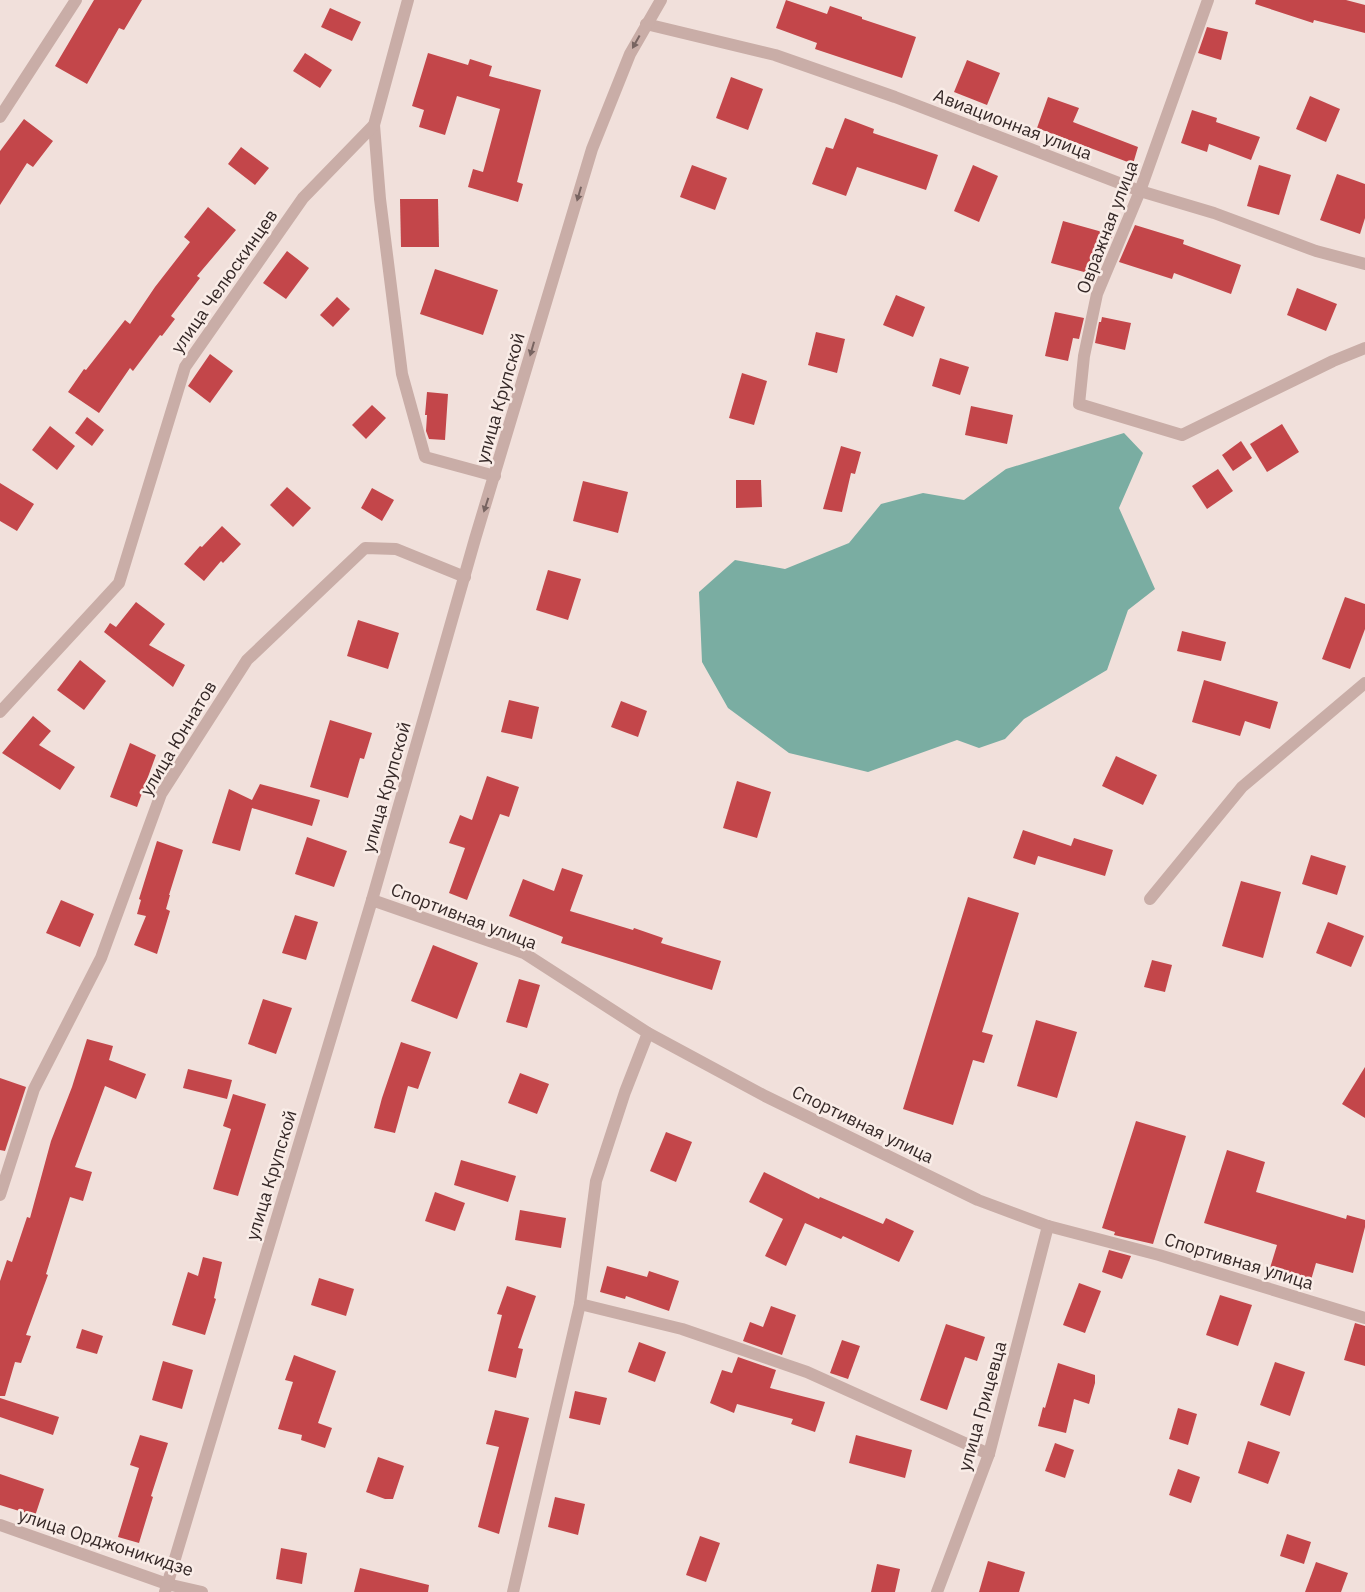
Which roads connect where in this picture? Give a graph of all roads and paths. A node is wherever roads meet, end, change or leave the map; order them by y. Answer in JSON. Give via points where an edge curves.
{"nodes":[{"id":1,"x":76,"y":0,"type":"edge"},
{"id":2,"x":408,"y":0,"type":"edge"},
{"id":3,"x":661,"y":0,"type":"edge"},
{"id":4,"x":1208,"y":0,"type":"edge"},
{"id":5,"x":646,"y":24,"type":"junction"},
{"id":6,"x":0,"y":117,"type":"edge"},
{"id":7,"x":374,"y":125,"type":"junction"},
{"id":8,"x":1140,"y":191,"type":"junction"},
{"id":9,"x":1365,"y":264,"type":"edge"},
{"id":10,"x":1365,"y":348,"type":"edge"},
{"id":11,"x":495,"y":476,"type":"junction"},
{"id":12,"x":465,"y":577,"type":"junction"},
{"id":13,"x":1365,"y":683,"type":"edge"},
{"id":14,"x":0,"y":712,"type":"edge"},
{"id":15,"x":1150,"y":899,"type":"dead end"},
{"id":16,"x":372,"y":900,"type":"junction"},
{"id":17,"x":648,"y":1033,"type":"junction"},
{"id":18,"x":0,"y":1195,"type":"edge"},
{"id":19,"x":1048,"y":1226,"type":"junction"},
{"id":20,"x":580,"y":1304,"type":"junction"},
{"id":21,"x":1365,"y":1318,"type":"edge"},
{"id":22,"x":990,"y":1454,"type":"junction"},
{"id":23,"x":0,"y":1525,"type":"edge"},
{"id":24,"x":166,"y":1588,"type":"edge"},
{"id":25,"x":202,"y":1592,"type":"edge"},
{"id":26,"x":513,"y":1592,"type":"edge"},
{"id":27,"x":937,"y":1592,"type":"edge"}],
"edges":[{"from":1,"to":6,"type":"street"},
{"from":2,"to":7,"type":"street","name":"улица Челюскинцев"},
{"from":3,"to":5,"type":"street","name":"улица Крупской"},
{"from":4,"to":8,"type":"street","name":"Овражная улица"},
{"from":5,"to":8,"type":"street","name":"Авиационная улица","via":[[775,55]]},
{"from":5,"to":11,"type":"street","name":"улица Крупской","one_way":true,"via":[[630,54],[592,149]]},
{"from":7,"to":11,"type":"street","via":[[402,374],[425,457]]},
{"from":7,"to":14,"type":"street","name":"улица Челюскинцев","via":[[303,198],[184,368],[118,583]]},
{"from":8,"to":9,"type":"street","name":"Авиационная улица"},
{"from":8,"to":10,"type":"street","name":"Овражная улица","via":[[1097,294],[1084,356],[1079,404],[1182,435]]},
{"from":11,"to":12,"type":"street","name":"улица Крупской","one_way":true},
{"from":12,"to":16,"type":"street","name":"улица Крупской"},
{"from":12,"to":18,"type":"street","name":"улица Юннатов","via":[[396,549],[365,548],[246,660],[161,794],[101,958],[34,1089]]},
{"from":13,"to":15,"type":"street","via":[[1242,787]]},
{"from":16,"to":17,"type":"street","name":"Спортивная улица","via":[[524,954]]},
{"from":16,"to":24,"type":"street","name":"улица Крупской"},
{"from":17,"to":19,"type":"street","name":"Спортивная улица","via":[[765,1096],[978,1200]]},
{"from":17,"to":20,"type":"street","via":[[596,1181]]},
{"from":19,"to":21,"type":"street","name":"Спортивная улица","via":[[1159,1255]]},
{"from":19,"to":22,"type":"street","name":"улица Грицевца"},
{"from":20,"to":22,"type":"street","via":[[682,1329],[807,1372]]},
{"from":20,"to":26,"type":"street"},
{"from":22,"to":27,"type":"street","name":"улица Грицевца"},
{"from":23,"to":24,"type":"street","name":"улица Орджоникидзе"},
{"from":24,"to":25,"type":"street","name":"улица Орджоникидзе"}]}
